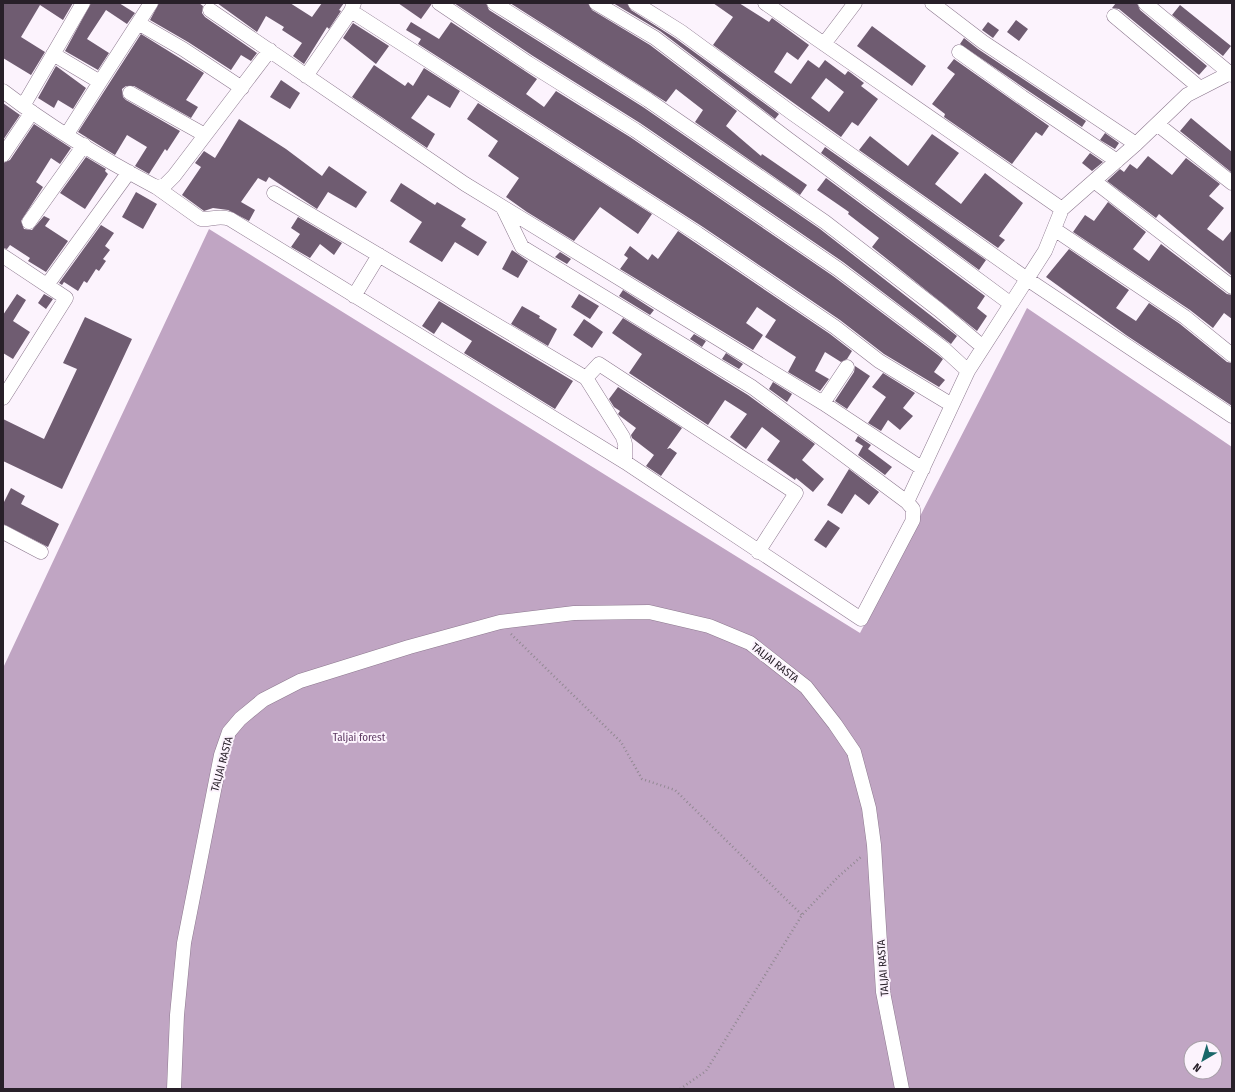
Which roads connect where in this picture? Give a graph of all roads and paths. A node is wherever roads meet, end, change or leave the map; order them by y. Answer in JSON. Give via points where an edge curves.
{"nodes":[{"id":1,"x":83,"y":3,"type":"edge"},
{"id":2,"x":151,"y":3,"type":"edge"},
{"id":3,"x":439,"y":3,"type":"edge"},
{"id":4,"x":494,"y":3,"type":"edge"},
{"id":5,"x":596,"y":3,"type":"edge"},
{"id":6,"x":635,"y":3,"type":"edge"},
{"id":7,"x":765,"y":3,"type":"edge"},
{"id":8,"x":855,"y":3,"type":"edge"},
{"id":9,"x":932,"y":3,"type":"edge"},
{"id":10,"x":1144,"y":3,"type":"edge"},
{"id":11,"x":352,"y":7,"type":"edge"},
{"id":12,"x":210,"y":10,"type":"dead end"},
{"id":13,"x":1114,"y":16,"type":"dead end"},
{"id":14,"x":138,"y":23,"type":"junction"},
{"id":15,"x":824,"y":44,"type":"junction"},
{"id":16,"x":270,"y":50,"type":"junction"},
{"id":17,"x":959,"y":52,"type":"dead end"},
{"id":18,"x":53,"y":54,"type":"junction"},
{"id":19,"x":1231,"y":73,"type":"edge"},
{"id":20,"x":306,"y":76,"type":"junction"},
{"id":21,"x":100,"y":82,"type":"junction"},
{"id":22,"x":242,"y":88,"type":"junction"},
{"id":23,"x":1200,"y":88,"type":"junction"},
{"id":24,"x":3,"y":91,"type":"edge"},
{"id":25,"x":130,"y":93,"type":"dead end"},
{"id":26,"x":28,"y":109,"type":"junction"},
{"id":27,"x":1157,"y":124,"type":"junction"},
{"id":28,"x":67,"y":134,"type":"junction"},
{"id":29,"x":205,"y":135,"type":"junction"},
{"id":30,"x":1136,"y":144,"type":"junction"},
{"id":31,"x":84,"y":145,"type":"junction"},
{"id":32,"x":3,"y":155,"type":"edge"},
{"id":33,"x":1117,"y":161,"type":"junction"},
{"id":34,"x":129,"y":172,"type":"junction"},
{"id":35,"x":1094,"y":181,"type":"junction"},
{"id":36,"x":1232,"y":183,"type":"edge"},
{"id":37,"x":156,"y":187,"type":"junction"},
{"id":38,"x":274,"y":193,"type":"dead end"},
{"id":39,"x":503,"y":208,"type":"junction"},
{"id":40,"x":1062,"y":209,"type":"junction"},
{"id":41,"x":29,"y":222,"type":"dead end"},
{"id":42,"x":1054,"y":229,"type":"junction"},
{"id":43,"x":379,"y":255,"type":"junction"},
{"id":44,"x":3,"y":256,"type":"edge"},
{"id":45,"x":1027,"y":279,"type":"junction"},
{"id":46,"x":47,"y":285,"type":"junction"},
{"id":47,"x":1232,"y":287,"type":"edge"},
{"id":48,"x":354,"y":296,"type":"junction"},
{"id":49,"x":1011,"y":304,"type":"junction"},
{"id":50,"x":983,"y":347,"type":"junction"},
{"id":51,"x":1232,"y":355,"type":"edge"},
{"id":52,"x":847,"y":367,"type":"dead end"},
{"id":53,"x":968,"y":371,"type":"junction"},
{"id":54,"x":586,"y":378,"type":"junction"},
{"id":55,"x":3,"y":398,"type":"edge"},
{"id":56,"x":823,"y":403,"type":"junction"},
{"id":57,"x":952,"y":405,"type":"junction"},
{"id":58,"x":1232,"y":416,"type":"edge"},
{"id":59,"x":625,"y":462,"type":"junction"},
{"id":60,"x":923,"y":469,"type":"junction"},
{"id":61,"x":906,"y":502,"type":"junction"},
{"id":62,"x":3,"y":532,"type":"edge"},
{"id":63,"x":41,"y":552,"type":"dead end"},
{"id":64,"x":758,"y":552,"type":"junction"},
{"id":65,"x":500,"y":622,"type":"junction"},
{"id":66,"x":874,"y":845,"type":"junction"},
{"id":67,"x":802,"y":915,"type":"junction"},
{"id":68,"x":174,"y":1089,"type":"edge"},
{"id":69,"x":680,"y":1089,"type":"edge"},
{"id":70,"x":902,"y":1089,"type":"edge"}],
"edges":[{"from":1,"to":18,"type":"street"},
{"from":2,"to":14,"type":"street"},
{"from":3,"to":53,"type":"street","via":[[635,130],[838,269],[943,348]]},
{"from":4,"to":50,"type":"street","via":[[648,100],[825,222]]},
{"from":5,"to":49,"type":"street","via":[[655,38]]},
{"from":6,"to":45,"type":"street","via":[[680,31]]},
{"from":7,"to":15,"type":"street"},
{"from":8,"to":15,"type":"street"},
{"from":9,"to":30,"type":"street","via":[[983,42]]},
{"from":10,"to":19,"type":"street"},
{"from":11,"to":20,"type":"street"},
{"from":11,"to":57,"type":"street","via":[[698,234],[835,327],[878,361]]},
{"from":12,"to":16,"type":"street"},
{"from":13,"to":23,"type":"street"},
{"from":14,"to":21,"type":"street"},
{"from":14,"to":22,"type":"street"},
{"from":15,"to":40,"type":"street"},
{"from":16,"to":20,"type":"street"},
{"from":16,"to":22,"type":"street"},
{"from":17,"to":33,"type":"street"},
{"from":18,"to":21,"type":"street"},
{"from":18,"to":26,"type":"street"},
{"from":19,"to":23,"type":"street"},
{"from":20,"to":39,"type":"street"},
{"from":21,"to":28,"type":"street"},
{"from":22,"to":29,"type":"street"},
{"from":23,"to":27,"type":"street","via":[[1187,95]]},
{"from":24,"to":26,"type":"street"},
{"from":25,"to":29,"type":"street"},
{"from":26,"to":28,"type":"street"},
{"from":26,"to":32,"type":"street"},
{"from":27,"to":30,"type":"street"},
{"from":27,"to":36,"type":"street"},
{"from":28,"to":31,"type":"street"},
{"from":29,"to":37,"type":"street","via":[[174,176],[165,185]]},
{"from":30,"to":33,"type":"street"},
{"from":31,"to":34,"type":"street"},
{"from":31,"to":41,"type":"street"},
{"from":33,"to":35,"type":"street"},
{"from":34,"to":37,"type":"street"},
{"from":34,"to":46,"type":"street"},
{"from":35,"to":40,"type":"street"},
{"from":35,"to":47,"type":"street"},
{"from":37,"to":48,"type":"street","via":[[201,219],[230,219]]},
{"from":38,"to":43,"type":"street"},
{"from":39,"to":56,"type":"street"},
{"from":39,"to":61,"type":"street","via":[[522,247],[752,387]]},
{"from":40,"to":42,"type":"street"},
{"from":42,"to":45,"type":"street","via":[[1045,251]]},
{"from":42,"to":51,"type":"street","via":[[1185,318]]},
{"from":43,"to":48,"type":"street"},
{"from":43,"to":54,"type":"street"},
{"from":44,"to":46,"type":"street"},
{"from":45,"to":49,"type":"street"},
{"from":45,"to":58,"type":"street"},
{"from":46,"to":55,"type":"street","via":[[66,298]]},
{"from":48,"to":59,"type":"street"},
{"from":49,"to":50,"type":"street"},
{"from":50,"to":53,"type":"street"},
{"from":52,"to":56,"type":"street"},
{"from":53,"to":57,"type":"street"},
{"from":54,"to":59,"type":"street","via":[[623,437]]},
{"from":54,"to":64,"type":"street","via":[[599,364],[796,494]]},
{"from":56,"to":60,"type":"street"},
{"from":57,"to":60,"type":"street"},
{"from":59,"to":64,"type":"street"},
{"from":60,"to":61,"type":"street"},
{"from":61,"to":64,"type":"street","via":[[913,509],[913,520],[861,619]]},
{"from":62,"to":63,"type":"street"},
{"from":65,"to":66,"type":"street","name":"TALJAI RASTA","via":[[574,613],[649,612],[709,626],[750,643],[806,687],[854,752],[869,808]]},
{"from":65,"to":67,"type":"path","via":[[620,742],[642,779],[675,790]]},
{"from":65,"to":68,"type":"street","name":"TALJAI RASTA","via":[[300,681],[263,700],[240,719],[230,732],[222,755],[184,943],[177,1015]]},
{"from":66,"to":67,"type":"path","via":[[838,876]]},
{"from":66,"to":70,"type":"street","name":"TALJAI RASTA","via":[[883,992]]},
{"from":67,"to":69,"type":"path","via":[[706,1070]]}]}
